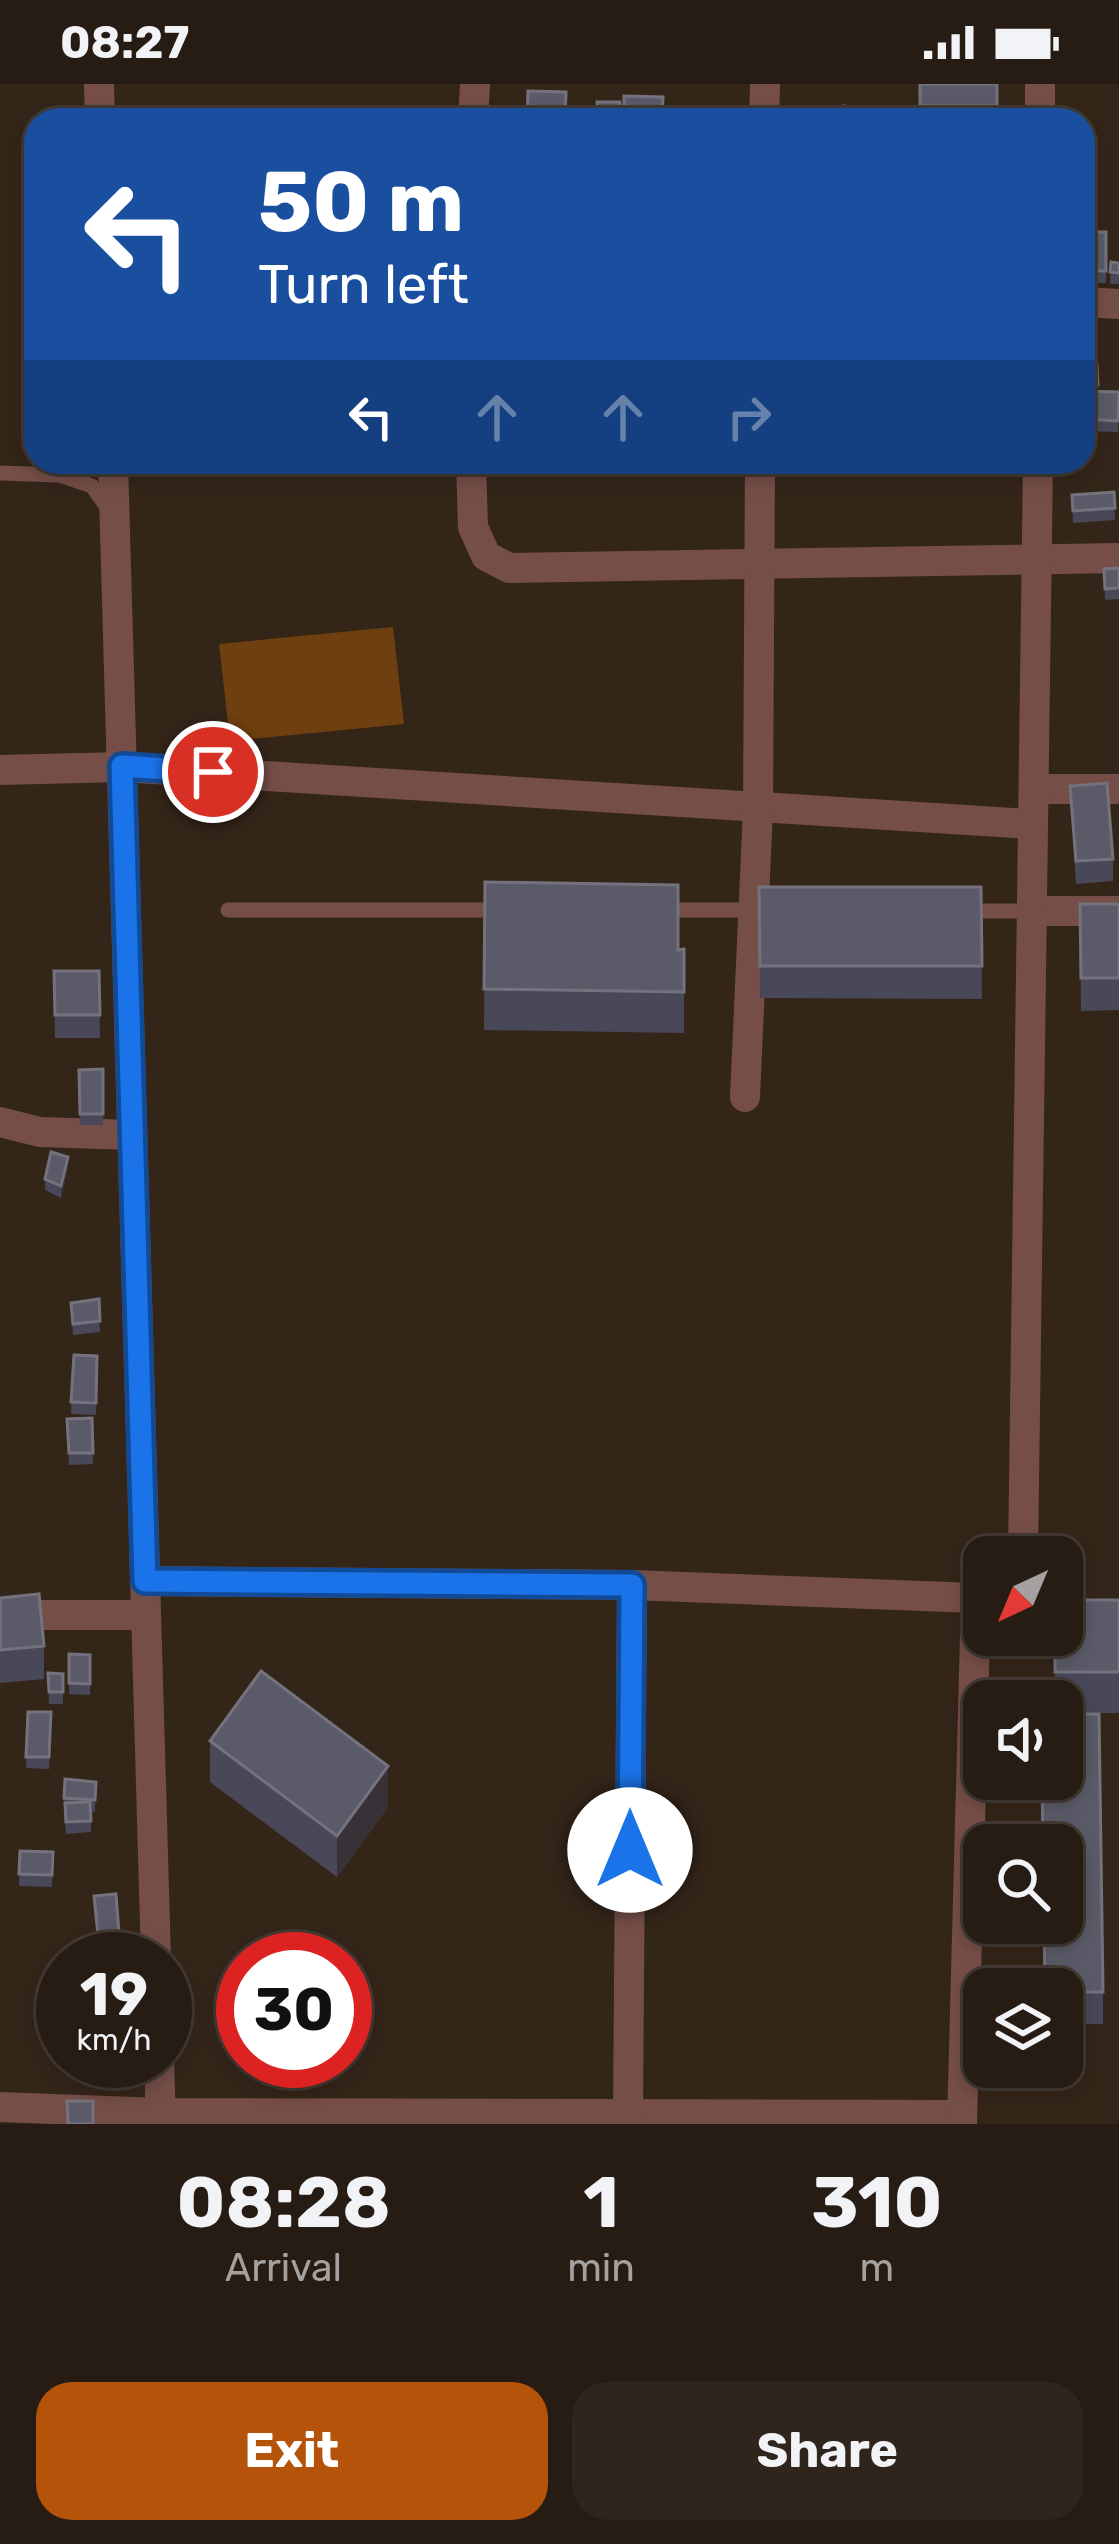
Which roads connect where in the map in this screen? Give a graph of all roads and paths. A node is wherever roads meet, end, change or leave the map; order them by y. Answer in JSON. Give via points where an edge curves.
{"nodes":[{"id":1,"x":0,"y":473,"type":"edge"},
{"id":2,"x":113,"y":474,"type":"edge"},
{"id":3,"x":471,"y":474,"type":"edge"},
{"id":4,"x":760,"y":474,"type":"edge"},
{"id":5,"x":1038,"y":474,"type":"edge"},
{"id":6,"x":115,"y":517,"type":"junction"},
{"id":7,"x":1037,"y":558,"type":"junction"},
{"id":8,"x":1119,"y":558,"type":"edge"},
{"id":9,"x":760,"y":565,"type":"junction"},
{"id":10,"x":122,"y":766,"type":"junction"},
{"id":11,"x":0,"y":770,"type":"edge"},
{"id":12,"x":1035,"y":789,"type":"junction"},
{"id":13,"x":1119,"y":789,"type":"edge"},
{"id":14,"x":758,"y":808,"type":"junction"},
{"id":15,"x":1031,"y":824,"type":"junction"},
{"id":16,"x":228,"y":910,"type":"dead end"},
{"id":17,"x":514,"y":910,"type":"edge"},
{"id":18,"x":657,"y":910,"type":"edge"},
{"id":19,"x":764,"y":910,"type":"junction"},
{"id":20,"x":940,"y":910,"type":"edge"},
{"id":21,"x":1034,"y":911,"type":"junction"},
{"id":22,"x":1119,"y":911,"type":"edge"},
{"id":23,"x":745,"y":1097,"type":"dead end"},
{"id":24,"x":0,"y":1122,"type":"edge"},
{"id":25,"x":132,"y":1135,"type":"junction"},
{"id":26,"x":1023,"y":1536,"type":"edge"},
{"id":27,"x":145,"y":1581,"type":"junction"},
{"id":28,"x":632,"y":1585,"type":"junction"},
{"id":29,"x":963,"y":1597,"type":"edge"},
{"id":30,"x":0,"y":1615,"type":"edge"},
{"id":31,"x":146,"y":1615,"type":"junction"},
{"id":32,"x":978,"y":1656,"type":"edge"},
{"id":33,"x":155,"y":1932,"type":"edge"},
{"id":34,"x":160,"y":2088,"type":"edge"},
{"id":35,"x":0,"y":2108,"type":"edge"},
{"id":36,"x":628,"y":2114,"type":"junction"},
{"id":37,"x":161,"y":2118,"type":"edge"},
{"id":38,"x":697,"y":2119,"type":"edge"},
{"id":39,"x":962,"y":2120,"type":"edge"}],
"edges":[{"from":1,"to":6,"type":"lane","via":[[92,486]]},
{"from":2,"to":6,"type":"street"},
{"from":3,"to":9,"type":"street","via":[[473,527],[486,556],[509,568]]},
{"from":4,"to":9,"type":"street"},
{"from":5,"to":7,"type":"street"},
{"from":6,"to":10,"type":"street"},
{"from":7,"to":8,"type":"street"},
{"from":7,"to":9,"type":"street"},
{"from":7,"to":12,"type":"street"},
{"from":9,"to":14,"type":"street"},
{"from":10,"to":11,"type":"street"},
{"from":10,"to":14,"type":"street"},
{"from":10,"to":25,"type":"street"},
{"from":12,"to":13,"type":"street"},
{"from":12,"to":15,"type":"street"},
{"from":14,"to":15,"type":"street"},
{"from":14,"to":19,"type":"street"},
{"from":15,"to":21,"type":"street"},
{"from":16,"to":17,"type":"lane"},
{"from":18,"to":19,"type":"lane"},
{"from":19,"to":23,"type":"street"},
{"from":20,"to":21,"type":"lane"},
{"from":21,"to":22,"type":"street"},
{"from":21,"to":26,"type":"street"},
{"from":24,"to":25,"type":"street","via":[[40,1132]]},
{"from":25,"to":27,"type":"street"},
{"from":27,"to":28,"type":"street"},
{"from":27,"to":31,"type":"street"},
{"from":28,"to":29,"type":"street"},
{"from":28,"to":36,"type":"street"},
{"from":30,"to":31,"type":"street"},
{"from":31,"to":33,"type":"street"},
{"from":32,"to":39,"type":"street"},
{"from":34,"to":37,"type":"street"},
{"from":35,"to":37,"type":"street"},
{"from":36,"to":37,"type":"street"},
{"from":36,"to":38,"type":"street"},
{"from":38,"to":39,"type":"street"}]}
